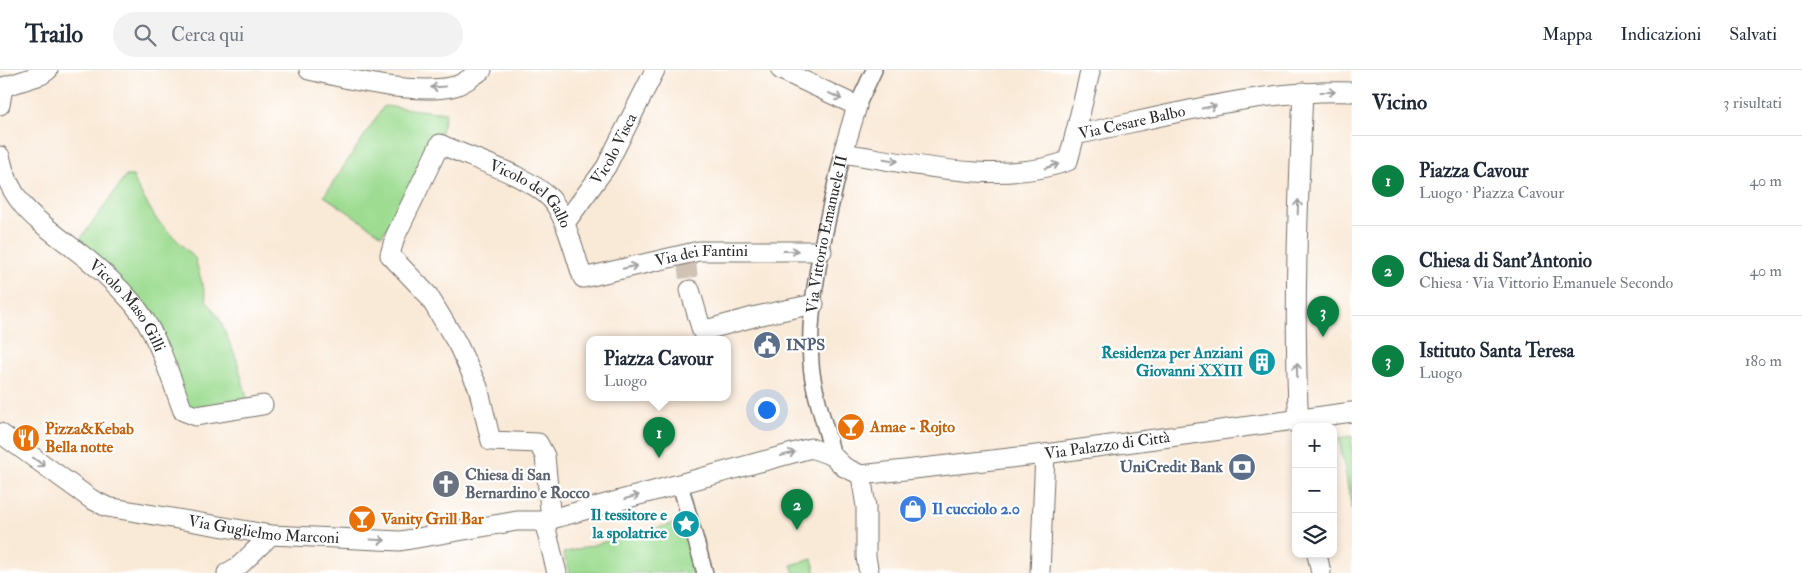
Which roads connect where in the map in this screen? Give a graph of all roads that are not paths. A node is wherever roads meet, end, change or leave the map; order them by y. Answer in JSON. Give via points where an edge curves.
{"nodes":[{"id":1,"x":48,"y":70,"type":"edge"},
{"id":2,"x":309,"y":70,"type":"edge"},
{"id":3,"x":482,"y":70,"type":"edge"},
{"id":4,"x":655,"y":70,"type":"edge"},
{"id":5,"x":781,"y":70,"type":"edge"},
{"id":6,"x":874,"y":70,"type":"edge"},
{"id":7,"x":1092,"y":71,"type":"edge"},
{"id":8,"x":1303,"y":92,"type":"junction"},
{"id":9,"x":1352,"y":92,"type":"edge"},
{"id":10,"x":1,"y":93,"type":"edge"},
{"id":11,"x":857,"y":106,"type":"junction"},
{"id":12,"x":1075,"y":135,"type":"junction"},
{"id":13,"x":843,"y":153,"type":"junction"},
{"id":14,"x":0,"y":156,"type":"edge"},
{"id":15,"x":565,"y":223,"type":"junction"},
{"id":16,"x":822,"y":251,"type":"junction"},
{"id":17,"x":583,"y":278,"type":"joint"},
{"id":18,"x":690,"y":290,"type":"tunnel mouth"},
{"id":19,"x":814,"y":304,"type":"junction"},
{"id":20,"x":263,"y":405,"type":"dead end"},
{"id":21,"x":1352,"y":412,"type":"edge"},
{"id":22,"x":1299,"y":423,"type":"edge"},
{"id":23,"x":1292,"y":424,"type":"edge"},
{"id":24,"x":0,"y":433,"type":"edge"},
{"id":25,"x":1045,"y":454,"type":"junction"},
{"id":26,"x":833,"y":456,"type":"junction"},
{"id":27,"x":861,"y":475,"type":"junction"},
{"id":28,"x":680,"y":484,"type":"junction"},
{"id":29,"x":547,"y":520,"type":"junction"},
{"id":30,"x":272,"y":535,"type":"junction"},
{"id":31,"x":1318,"y":558,"type":"edge"},
{"id":32,"x":227,"y":573,"type":"edge"},
{"id":33,"x":557,"y":573,"type":"edge"},
{"id":34,"x":705,"y":573,"type":"edge"},
{"id":35,"x":869,"y":573,"type":"edge"},
{"id":36,"x":1040,"y":573,"type":"edge"},
{"id":37,"x":1321,"y":573,"type":"edge"}],
"edges":[{"from":1,"to":10,"type":"street"},
{"from":3,"to":2,"type":"street","one_way":true,"via":[[456,86],[417,88],[352,80]]},
{"from":4,"to":15,"type":"street","name":"Vicolo Visca","via":[[606,167]]},
{"from":5,"to":11,"type":"street","one_way":true},
{"from":6,"to":11,"type":"street","name":"Via Vittorio Emanuele II"},
{"from":7,"to":12,"type":"street"},
{"from":8,"to":9,"type":"street","name":"Via Cesare Balbo","one_way":true},
{"from":12,"to":8,"type":"street","name":"Via Cesare Balbo","one_way":true,"via":[[1234,102]]},
{"from":22,"to":8,"type":"street","one_way":true,"via":[[1295,280]]},
{"from":11,"to":13,"type":"street","name":"Via Vittorio Emanuele II"},
{"from":13,"to":12,"type":"street","name":"Via Cesare Balbo","one_way":true,"via":[[935,167],[1013,173],[1046,169],[1068,161]]},
{"from":13,"to":16,"type":"street","name":"Via Vittorio Emanuele II"},
{"from":14,"to":20,"type":"street","name":"Vicolo Maso Gilli","via":[[15,197],[37,222],[75,249],[131,302],[154,334],[183,411],[196,416]]},
{"from":15,"to":17,"type":"street","name":"Vicolo del Gallo"},
{"from":15,"to":29,"type":"street","name":"Vicolo del Gallo","via":[[552,200],[525,180],[440,144],[394,237],[390,255],[428,295],[457,343],[478,387],[491,441],[538,443],[545,456]]},
{"from":17,"to":16,"type":"street","name":"Via dei Fantini","one_way":true,"via":[[699,251]]},
{"from":16,"to":19,"type":"street","name":"Via Vittorio Emanuele II"},
{"from":18,"to":19,"type":"street","via":[[702,331]]},
{"from":19,"to":26,"type":"street","name":"Via Vittorio Emanuele II","via":[[811,364]]},
{"from":21,"to":22,"type":"street","name":"Via Palazzo di Città"},
{"from":23,"to":25,"type":"street","name":"Via Palazzo di Città"},
{"from":24,"to":30,"type":"street","name":"Via Guglielmo Marconi","one_way":true,"via":[[91,499],[107,507]]},
{"from":25,"to":27,"type":"street","name":"Via Palazzo di Città"},
{"from":25,"to":36,"type":"street"},
{"from":26,"to":27,"type":"street","via":[[844,467]]},
{"from":28,"to":26,"type":"street","name":"Via Guglielmo Marconi","one_way":true,"via":[[811,448]]},
{"from":27,"to":35,"type":"street"},
{"from":29,"to":28,"type":"street","name":"Via Guglielmo Marconi","one_way":true},
{"from":28,"to":34,"type":"street"},
{"from":30,"to":29,"type":"street","name":"Via Guglielmo Marconi","one_way":true,"via":[[400,541],[517,521]]},
{"from":29,"to":33,"type":"street"},
{"from":30,"to":32,"type":"street"},
{"from":31,"to":37,"type":"street"}]}
